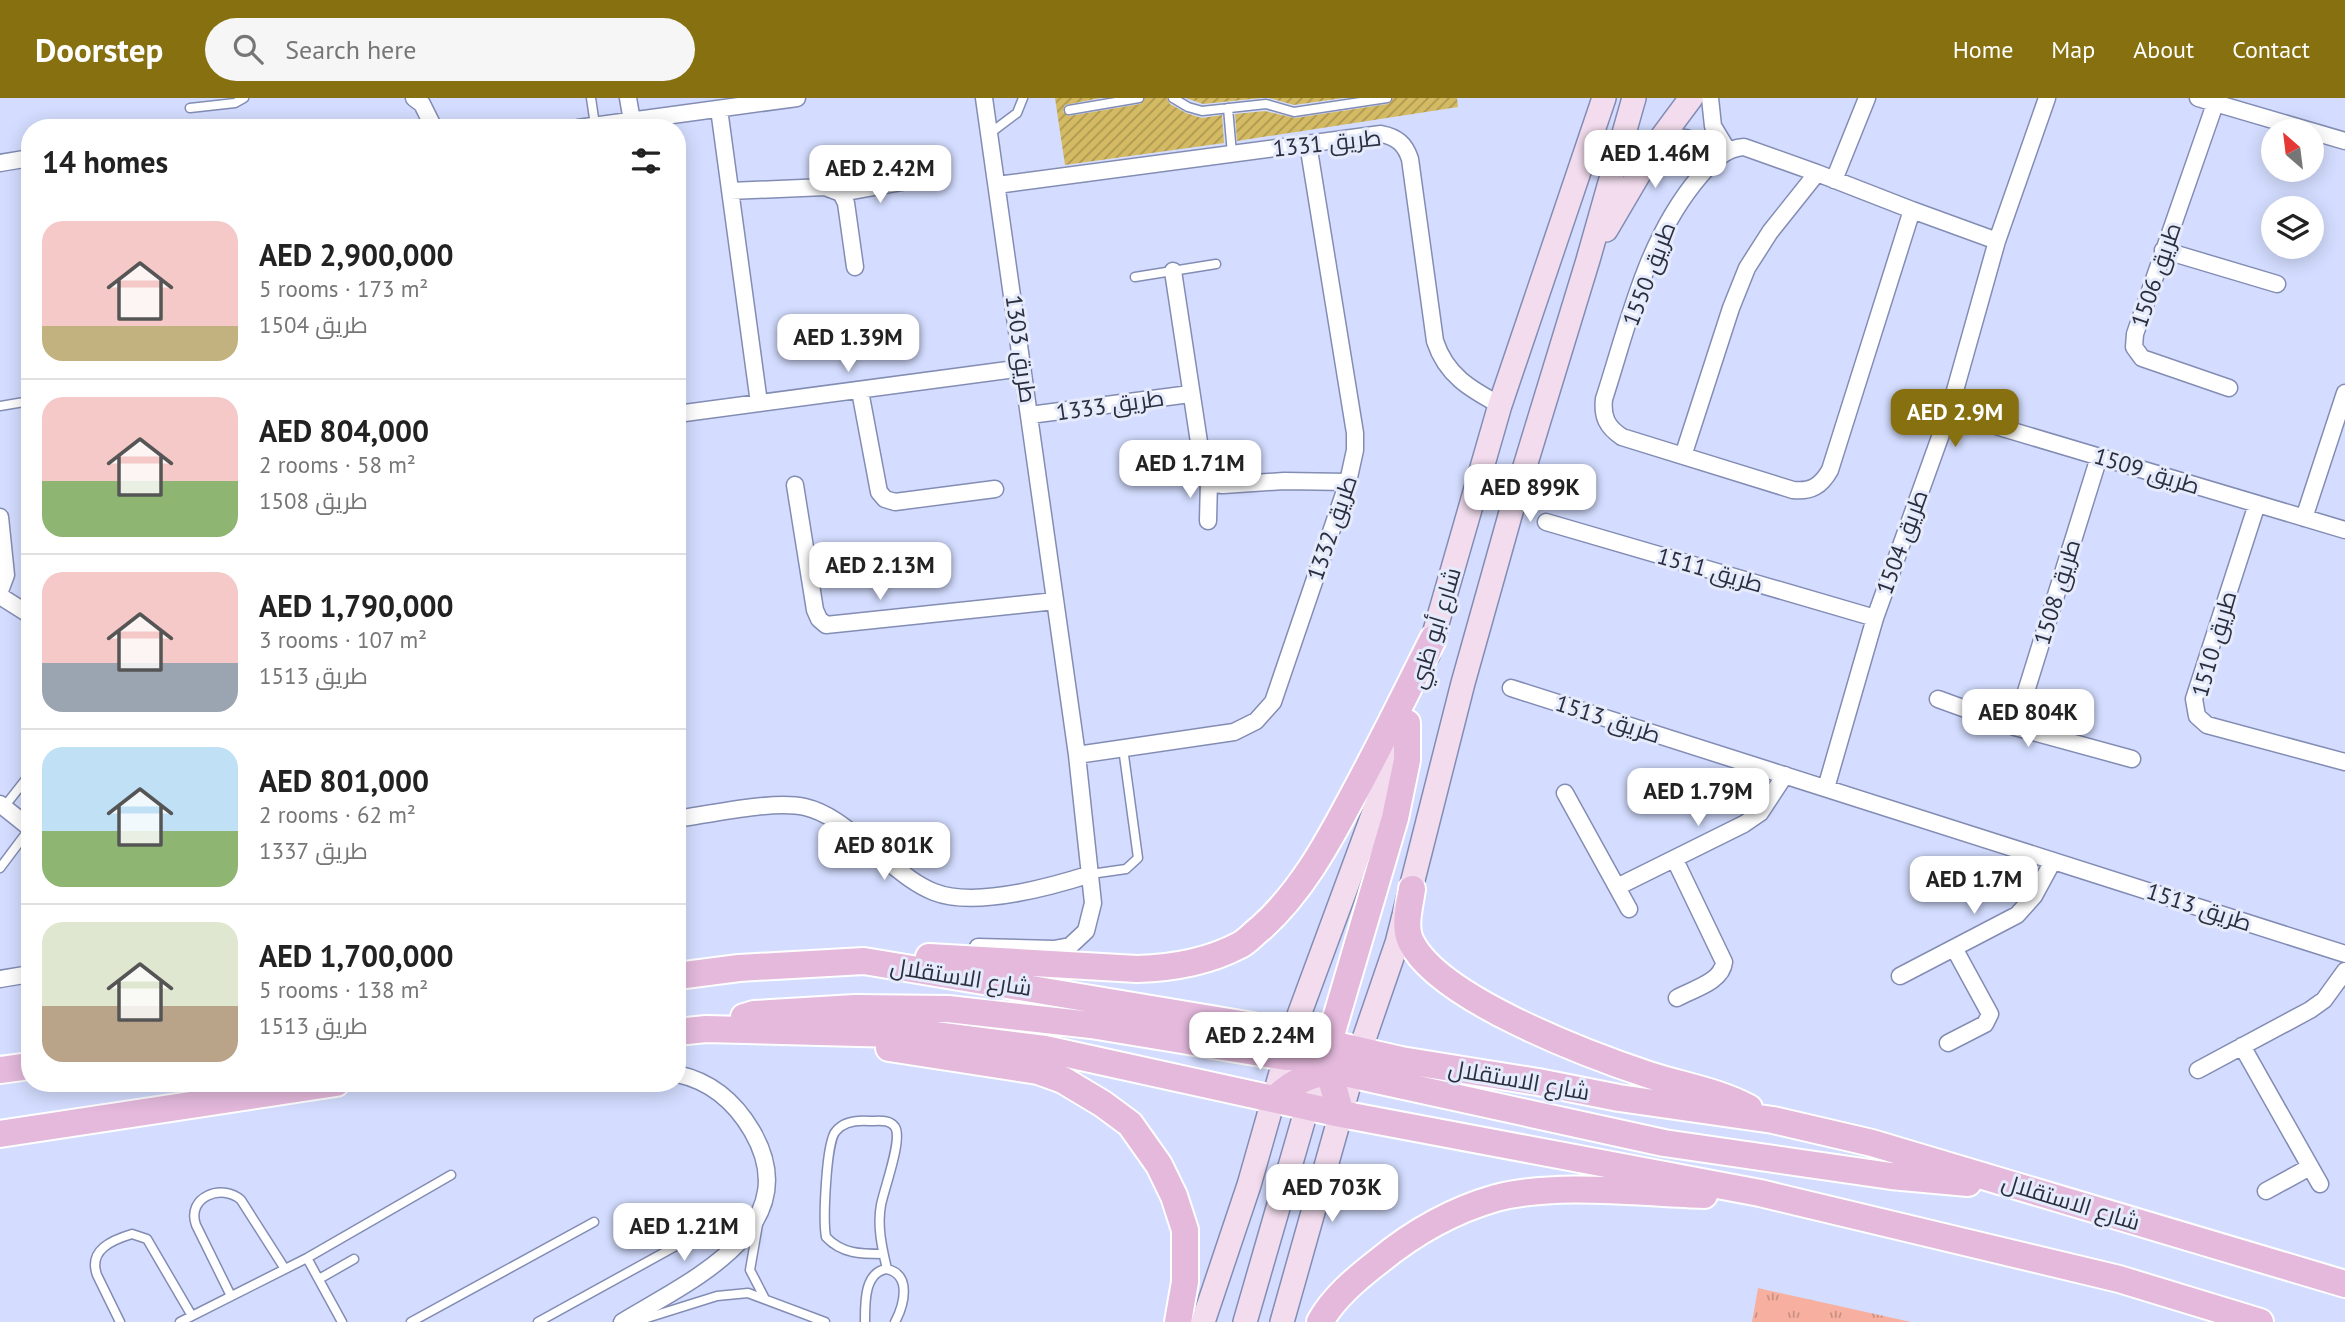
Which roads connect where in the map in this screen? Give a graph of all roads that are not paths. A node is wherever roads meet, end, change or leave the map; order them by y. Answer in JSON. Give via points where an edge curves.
{"nodes":[{"id":1,"x":244,"y":98,"type":"edge"},
{"id":2,"x":414,"y":98,"type":"edge"},
{"id":3,"x":591,"y":98,"type":"edge"},
{"id":4,"x":628,"y":98,"type":"edge"},
{"id":5,"x":797,"y":98,"type":"edge"},
{"id":6,"x":984,"y":98,"type":"edge"},
{"id":7,"x":1023,"y":98,"type":"edge"},
{"id":8,"x":1139,"y":98,"type":"edge"},
{"id":9,"x":1172,"y":98,"type":"edge"},
{"id":10,"x":1387,"y":98,"type":"edge"},
{"id":11,"x":1604,"y":98,"type":"edge"},
{"id":12,"x":1634,"y":98,"type":"edge"},
{"id":13,"x":1691,"y":98,"type":"edge"},
{"id":14,"x":1710,"y":98,"type":"edge"},
{"id":15,"x":1867,"y":98,"type":"edge"},
{"id":16,"x":2047,"y":98,"type":"edge"},
{"id":17,"x":2198,"y":98,"type":"edge"},
{"id":18,"x":2216,"y":104,"type":"junction"},
{"id":19,"x":190,"y":108,"type":"dead end"},
{"id":20,"x":1228,"y":108,"type":"junction"},
{"id":21,"x":719,"y":109,"type":"junction"},
{"id":22,"x":1069,"y":110,"type":"dead end"},
{"id":23,"x":430,"y":119,"type":"edge"},
{"id":24,"x":594,"y":119,"type":"edge"},
{"id":25,"x":632,"y":119,"type":"edge"},
{"id":26,"x":646,"y":119,"type":"edge"},
{"id":27,"x":989,"y":134,"type":"junction"},
{"id":28,"x":2345,"y":139,"type":"edge"},
{"id":29,"x":1308,"y":144,"type":"junction"},
{"id":30,"x":1656,"y":145,"type":"junction"},
{"id":31,"x":1728,"y":151,"type":"junction"},
{"id":32,"x":1232,"y":154,"type":"junction"},
{"id":33,"x":21,"y":160,"type":"edge"},
{"id":34,"x":0,"y":163,"type":"edge"},
{"id":35,"x":1709,"y":166,"type":"junction"},
{"id":36,"x":1817,"y":173,"type":"junction"},
{"id":37,"x":913,"y":180,"type":"dead end"},
{"id":38,"x":1834,"y":180,"type":"junction"},
{"id":39,"x":997,"y":185,"type":"junction"},
{"id":40,"x":730,"y":191,"type":"junction"},
{"id":41,"x":841,"y":193,"type":"junction"},
{"id":42,"x":1912,"y":210,"type":"junction"},
{"id":43,"x":1997,"y":240,"type":"junction"},
{"id":44,"x":2163,"y":250,"type":"junction"},
{"id":45,"x":1588,"y":260,"type":"junction"},
{"id":46,"x":1216,"y":264,"type":"dead end"},
{"id":47,"x":855,"y":267,"type":"dead end"},
{"id":48,"x":1173,"y":271,"type":"junction"},
{"id":49,"x":1135,"y":277,"type":"dead end"},
{"id":50,"x":2277,"y":284,"type":"dead end"},
{"id":51,"x":1023,"y":368,"type":"junction"},
{"id":52,"x":2229,"y":388,"type":"dead end"},
{"id":53,"x":860,"y":391,"type":"junction"},
{"id":54,"x":2345,"y":393,"type":"edge"},
{"id":55,"x":1190,"y":394,"type":"junction"},
{"id":56,"x":21,"y":402,"type":"edge"},
{"id":57,"x":759,"y":403,"type":"junction"},
{"id":58,"x":1500,"y":405,"type":"junction"},
{"id":59,"x":0,"y":406,"type":"edge"},
{"id":60,"x":1949,"y":411,"type":"junction"},
{"id":61,"x":686,"y":413,"type":"edge"},
{"id":62,"x":1030,"y":415,"type":"junction"},
{"id":63,"x":1684,"y":456,"type":"junction"},
{"id":64,"x":2099,"y":457,"type":"junction"},
{"id":65,"x":1209,"y":480,"type":"junction"},
{"id":66,"x":1348,"y":482,"type":"junction"},
{"id":67,"x":796,"y":485,"type":"dead end"},
{"id":68,"x":995,"y":489,"type":"dead end"},
{"id":69,"x":2257,"y":504,"type":"junction"},
{"id":70,"x":0,"y":517,"type":"edge"},
{"id":71,"x":2304,"y":518,"type":"junction"},
{"id":72,"x":1208,"y":521,"type":"dead end"},
{"id":73,"x":1546,"y":522,"type":"dead end"},
{"id":74,"x":2345,"y":530,"type":"edge"},
{"id":75,"x":0,"y":593,"type":"edge"},
{"id":76,"x":1055,"y":601,"type":"junction"},
{"id":77,"x":21,"y":610,"type":"edge"},
{"id":78,"x":1875,"y":618,"type":"junction"},
{"id":79,"x":1433,"y":639,"type":"junction"},
{"id":80,"x":1511,"y":688,"type":"dead end"},
{"id":81,"x":1938,"y":699,"type":"dead end"},
{"id":82,"x":1407,"y":723,"type":"junction"},
{"id":83,"x":2015,"y":727,"type":"junction"},
{"id":84,"x":1123,"y":748,"type":"junction"},
{"id":85,"x":1077,"y":755,"type":"junction"},
{"id":86,"x":2132,"y":759,"type":"dead end"},
{"id":87,"x":2345,"y":762,"type":"edge"},
{"id":88,"x":1785,"y":775,"type":"junction"},
{"id":89,"x":21,"y":784,"type":"edge"},
{"id":90,"x":1826,"y":788,"type":"junction"},
{"id":91,"x":1565,"y":793,"type":"dead end"},
{"id":92,"x":2,"y":805,"type":"edge"},
{"id":93,"x":686,"y":818,"type":"edge"},
{"id":94,"x":21,"y":821,"type":"edge"},
{"id":95,"x":21,"y":840,"type":"edge"},
{"id":96,"x":1675,"y":860,"type":"junction"},
{"id":97,"x":2053,"y":861,"type":"junction"},
{"id":98,"x":0,"y":868,"type":"edge"},
{"id":99,"x":1091,"y":874,"type":"junction"},
{"id":100,"x":1617,"y":887,"type":"junction"},
{"id":101,"x":1412,"y":889,"type":"junction"},
{"id":102,"x":1629,"y":909,"type":"dead end"},
{"id":103,"x":1954,"y":948,"type":"junction"},
{"id":104,"x":2345,"y":954,"type":"edge"},
{"id":105,"x":923,"y":957,"type":"junction"},
{"id":106,"x":864,"y":961,"type":"junction"},
{"id":107,"x":2345,"y":971,"type":"edge"},
{"id":108,"x":686,"y":975,"type":"edge"},
{"id":109,"x":21,"y":976,"type":"edge"},
{"id":110,"x":1900,"y":976,"type":"dead end"},
{"id":111,"x":0,"y":979,"type":"edge"},
{"id":112,"x":1677,"y":998,"type":"dead end"},
{"id":113,"x":706,"y":1029,"type":"junction"},
{"id":114,"x":686,"y":1031,"type":"edge"},
{"id":115,"x":794,"y":1032,"type":"junction"},
{"id":116,"x":1948,"y":1043,"type":"dead end"},
{"id":117,"x":1289,"y":1046,"type":"junction"},
{"id":118,"x":2242,"y":1046,"type":"junction"},
{"id":119,"x":1333,"y":1061,"type":"junction"},
{"id":120,"x":21,"y":1067,"type":"edge"},
{"id":121,"x":0,"y":1070,"type":"edge"},
{"id":122,"x":2198,"y":1070,"type":"dead end"},
{"id":123,"x":686,"y":1077,"type":"edge"},
{"id":124,"x":278,"y":1092,"type":"edge"},
{"id":125,"x":1275,"y":1099,"type":"junction"},
{"id":126,"x":1306,"y":1106,"type":"junction"},
{"id":127,"x":1341,"y":1114,"type":"junction"},
{"id":128,"x":1773,"y":1121,"type":"junction"},
{"id":129,"x":0,"y":1135,"type":"edge"},
{"id":130,"x":2310,"y":1167,"type":"junction"},
{"id":131,"x":451,"y":1175,"type":"dead end"},
{"id":132,"x":2320,"y":1184,"type":"dead end"},
{"id":133,"x":2024,"y":1187,"type":"junction"},
{"id":134,"x":2266,"y":1191,"type":"dead end"},
{"id":135,"x":1760,"y":1193,"type":"junction"},
{"id":136,"x":758,"y":1218,"type":"junction"},
{"id":137,"x":594,"y":1222,"type":"dead end"},
{"id":138,"x":685,"y":1241,"type":"dead end"},
{"id":139,"x":883,"y":1254,"type":"junction"},
{"id":140,"x":307,"y":1258,"type":"junction"},
{"id":141,"x":354,"y":1259,"type":"dead end"},
{"id":142,"x":285,"y":1269,"type":"junction"},
{"id":143,"x":887,"y":1269,"type":"junction"},
{"id":144,"x":319,"y":1279,"type":"junction"},
{"id":145,"x":2345,"y":1284,"type":"edge"},
{"id":146,"x":232,"y":1296,"type":"junction"},
{"id":147,"x":764,"y":1297,"type":"junction"},
{"id":148,"x":192,"y":1316,"type":"junction"},
{"id":149,"x":120,"y":1322,"type":"edge"},
{"id":150,"x":180,"y":1322,"type":"edge"},
{"id":151,"x":342,"y":1322,"type":"edge"},
{"id":152,"x":411,"y":1322,"type":"edge"},
{"id":153,"x":538,"y":1322,"type":"edge"},
{"id":154,"x":622,"y":1322,"type":"edge"},
{"id":155,"x":634,"y":1322,"type":"edge"},
{"id":156,"x":825,"y":1322,"type":"edge"},
{"id":157,"x":864,"y":1322,"type":"edge"},
{"id":158,"x":895,"y":1322,"type":"edge"},
{"id":159,"x":1178,"y":1322,"type":"edge"},
{"id":160,"x":1203,"y":1322,"type":"edge"},
{"id":161,"x":1245,"y":1322,"type":"edge"},
{"id":162,"x":1282,"y":1322,"type":"edge"},
{"id":163,"x":1320,"y":1322,"type":"edge"},
{"id":164,"x":2260,"y":1322,"type":"edge"}],
"edges":[{"from":1,"to":19,"type":"lane"},
{"from":2,"to":23,"type":"street"},
{"from":3,"to":24,"type":"lane"},
{"from":4,"to":25,"type":"street"},
{"from":5,"to":21,"type":"street"},
{"from":6,"to":27,"type":"street","name":"طريق 1303"},
{"from":7,"to":27,"type":"lane","via":[[1017,113]]},
{"from":8,"to":22,"type":"lane"},
{"from":9,"to":20,"type":"lane","via":[[1195,110]]},
{"from":10,"to":20,"type":"lane","via":[[1294,112],[1266,104]]},
{"from":11,"to":58,"type":"main road","name":"شارع أبو ظبي"},
{"from":12,"to":45,"type":"main road","name":"شارع أبو ظبي"},
{"from":13,"to":30,"type":"main road"},
{"from":14,"to":31,"type":"street","via":[[1713,126]]},
{"from":15,"to":38,"type":"street"},
{"from":16,"to":43,"type":"street","name":"طريق 1504"},
{"from":17,"to":18,"type":"street"},
{"from":18,"to":28,"type":"street"},
{"from":18,"to":44,"type":"street","name":"طريق 1506"},
{"from":20,"to":32,"type":"lane"},
{"from":21,"to":26,"type":"street"},
{"from":21,"to":40,"type":"street"},
{"from":27,"to":39,"type":"street","name":"طريق 1303"},
{"from":29,"to":32,"type":"street","name":"طريق 1331"},
{"from":29,"to":58,"type":"street","name":"طريق 1331","via":[[1381,134],[1403,144],[1410,159],[1439,354],[1463,384]]},
{"from":29,"to":66,"type":"street","name":"طريق 1332","via":[[1355,433]]},
{"from":30,"to":35,"type":"street","via":[[1688,138],[1699,146]]},
{"from":30,"to":45,"type":"main road"},
{"from":31,"to":35,"type":"street","name":"طريق 1550"},
{"from":31,"to":36,"type":"street","via":[[1751,149]]},
{"from":32,"to":39,"type":"street","name":"طريق 1331"},
{"from":33,"to":34,"type":"street"},
{"from":35,"to":63,"type":"street","name":"طريق 1550","via":[[1687,191],[1653,250],[1603,410],[1612,430],[1622,437]]},
{"from":36,"to":38,"type":"street"},
{"from":36,"to":63,"type":"street","via":[[1747,268]]},
{"from":37,"to":41,"type":"street"},
{"from":38,"to":42,"type":"street"},
{"from":39,"to":51,"type":"street","name":"طريق 1303"},
{"from":40,"to":41,"type":"street","via":[[825,187]]},
{"from":40,"to":57,"type":"street"},
{"from":41,"to":47,"type":"street"},
{"from":42,"to":43,"type":"street"},
{"from":42,"to":63,"type":"street","name":"طريق 1550","via":[[1824,481],[1815,488],[1793,490]]},
{"from":43,"to":60,"type":"street","name":"طريق 1504"},
{"from":44,"to":50,"type":"street"},
{"from":44,"to":52,"type":"street","name":"طريق 1506","via":[[2134,347],[2142,358]]},
{"from":45,"to":101,"type":"main road","name":"شارع أبو ظبي","via":[[1474,643]]},
{"from":46,"to":48,"type":"lane"},
{"from":48,"to":49,"type":"lane"},
{"from":48,"to":55,"type":"street","name":"طريق 1333"},
{"from":51,"to":53,"type":"street"},
{"from":51,"to":62,"type":"street","name":"طريق 1303"},
{"from":53,"to":57,"type":"street"},
{"from":53,"to":68,"type":"street","via":[[879,492],[885,499],[895,502]]},
{"from":54,"to":71,"type":"street"},
{"from":55,"to":62,"type":"street","name":"طريق 1333"},
{"from":55,"to":65,"type":"street","name":"طريق 1333","via":[[1201,468]]},
{"from":56,"to":59,"type":"lane"},
{"from":57,"to":61,"type":"street"},
{"from":58,"to":79,"type":"main road","name":"شارع أبو ظبي"},
{"from":60,"to":64,"type":"street","name":"طريق 1509"},
{"from":60,"to":78,"type":"street","name":"طريق 1504"},
{"from":62,"to":76,"type":"street","name":"طريق 1303"},
{"from":64,"to":69,"type":"street","name":"طريق 1509"},
{"from":64,"to":83,"type":"street","name":"طريق 1508"},
{"from":65,"to":66,"type":"street","via":[[1223,485]]},
{"from":65,"to":72,"type":"street"},
{"from":66,"to":84,"type":"street","name":"طريق 1332","via":[[1266,712],[1234,732]]},
{"from":67,"to":76,"type":"street","via":[[814,610],[826,625]]},
{"from":69,"to":71,"type":"street","name":"طريق 1509"},
{"from":69,"to":87,"type":"street","name":"طريق 1510","via":[[2194,699],[2197,716],[2207,725]]},
{"from":70,"to":75,"type":"street","via":[[6,575]]},
{"from":71,"to":74,"type":"street","name":"طريق 1509"},
{"from":73,"to":78,"type":"street","name":"طريق 1511"},
{"from":75,"to":77,"type":"street"},
{"from":76,"to":85,"type":"street","name":"طريق 1303"},
{"from":78,"to":90,"type":"street","name":"طريق 1504"},
{"from":79,"to":82,"type":"main road","name":"شارع أبو ظبي"},
{"from":79,"to":105,"type":"main road","via":[[1331,837],[1277,914],[1242,944],[1165,968]]},
{"from":80,"to":88,"type":"street","name":"طريق 1513"},
{"from":81,"to":83,"type":"street"},
{"from":82,"to":117,"type":"main road","name":"شارع أبو ظبي"},
{"from":82,"to":119,"type":"main road","via":[[1407,760],[1395,818]]},
{"from":83,"to":86,"type":"street"},
{"from":84,"to":85,"type":"street","name":"طريق 1332"},
{"from":84,"to":99,"type":"lane","via":[[1138,858],[1126,869]]},
{"from":85,"to":99,"type":"street","name":"طريق 1303"},
{"from":88,"to":90,"type":"street","name":"طريق 1513"},
{"from":88,"to":96,"type":"street","via":[[1760,813]]},
{"from":89,"to":92,"type":"lane"},
{"from":90,"to":97,"type":"street","name":"طريق 1513"},
{"from":91,"to":100,"type":"street"},
{"from":92,"to":94,"type":"street"},
{"from":93,"to":99,"type":"street","via":[[781,804],[806,807],[829,817],[923,887],[959,898],[1038,888]]},
{"from":95,"to":98,"type":"lane"},
{"from":96,"to":100,"type":"street"},
{"from":96,"to":112,"type":"street","via":[[1724,962],[1718,976]]},
{"from":97,"to":103,"type":"street","via":[[2034,896],[2017,915]]},
{"from":97,"to":104,"type":"street","name":"طريق 1513"},
{"from":99,"to":105,"type":"street","name":"طريق 1303","via":[[1091,915],[1083,936],[1070,946],[980,947]]},
{"from":100,"to":102,"type":"street"},
{"from":101,"to":119,"type":"main road","name":"شارع أبو ظبي","via":[[1397,943]]},
{"from":101,"to":128,"type":"main road","via":[[1407,926],[1410,940],[1424,962],[1461,991],[1578,1049],[1726,1096]]},
{"from":103,"to":110,"type":"street"},
{"from":103,"to":116,"type":"street","via":[[1990,1014],[1985,1024]]},
{"from":105,"to":106,"type":"main road"},
{"from":106,"to":108,"type":"main road","name":"شارع الاستقلال"},
{"from":106,"to":117,"type":"main road","name":"شارع الاستقلال","via":[[1136,1006]]},
{"from":107,"to":118,"type":"street","via":[[2324,1000]]},
{"from":109,"to":111,"type":"street"},
{"from":113,"to":114,"type":"main road"},
{"from":113,"to":115,"type":"main road"},
{"from":113,"to":117,"type":"main road","via":[[754,1014],[948,1009]]},
{"from":115,"to":125,"type":"main road","via":[[935,1035],[1045,1049]]},
{"from":115,"to":159,"type":"main road","via":[[1038,1071],[1063,1080],[1130,1124],[1155,1158],[1185,1230],[1185,1282]]},
{"from":117,"to":119,"type":"main road","name":"شارع الاستقلال"},
{"from":117,"to":125,"type":"main road","name":"شارع أبو ظبي"},
{"from":118,"to":122,"type":"street"},
{"from":118,"to":130,"type":"street"},
{"from":119,"to":125,"type":"main road"},
{"from":119,"to":126,"type":"main road","name":"شارع أبو ظبي"},
{"from":119,"to":127,"type":"main road"},
{"from":119,"to":128,"type":"main road","name":"شارع الاستقلال","via":[[1401,1060]]},
{"from":119,"to":133,"type":"main road","via":[[1664,1143],[1891,1176]]},
{"from":120,"to":121,"type":"main road"},
{"from":123,"to":136,"type":"street","via":[[722,1095],[752,1132],[766,1178]]},
{"from":124,"to":129,"type":"main road"},
{"from":125,"to":126,"type":"main road"},
{"from":125,"to":160,"type":"main road","name":"شارع أبو ظبي"},
{"from":126,"to":127,"type":"main road"},
{"from":126,"to":161,"type":"main road","name":"شارع أبو ظبي"},
{"from":127,"to":135,"type":"main road"},
{"from":127,"to":162,"type":"main road"},
{"from":128,"to":133,"type":"main road","name":"شارع الاستقلال","via":[[1872,1143]]},
{"from":130,"to":132,"type":"street"},
{"from":130,"to":134,"type":"street"},
{"from":131,"to":140,"type":"lane"},
{"from":133,"to":145,"type":"main road","name":"شارع الاستقلال"},
{"from":135,"to":163,"type":"main road","via":[[1563,1190],[1495,1198],[1444,1218],[1397,1246],[1356,1279]]},
{"from":135,"to":164,"type":"main road","via":[[2119,1279]]},
{"from":136,"to":147,"type":"lane","via":[[750,1270]]},
{"from":136,"to":154,"type":"street","via":[[743,1240],[712,1267]]},
{"from":137,"to":152,"type":"lane"},
{"from":138,"to":153,"type":"lane"},
{"from":139,"to":139,"type":"lane","via":[[837,1248],[826,1237],[824,1203],[833,1133],[856,1120],[887,1121],[897,1131],[880,1207]]},
{"from":139,"to":143,"type":"lane"},
{"from":140,"to":142,"type":"lane"},
{"from":140,"to":144,"type":"lane"},
{"from":141,"to":144,"type":"lane"},
{"from":142,"to":146,"type":"lane"},
{"from":142,"to":146,"type":"lane","via":[[241,1200],[223,1191],[206,1198],[194,1208],[193,1217]]},
{"from":143,"to":157,"type":"lane","via":[[870,1280]]},
{"from":143,"to":158,"type":"lane","via":[[903,1281],[902,1305]]},
{"from":144,"to":151,"type":"lane"},
{"from":146,"to":148,"type":"lane"},
{"from":147,"to":155,"type":"lane","via":[[732,1293]]},
{"from":147,"to":156,"type":"lane"},
{"from":148,"to":149,"type":"lane","via":[[147,1239],[132,1234],[105,1246],[95,1258],[97,1275]]},
{"from":148,"to":150,"type":"lane"}]}
